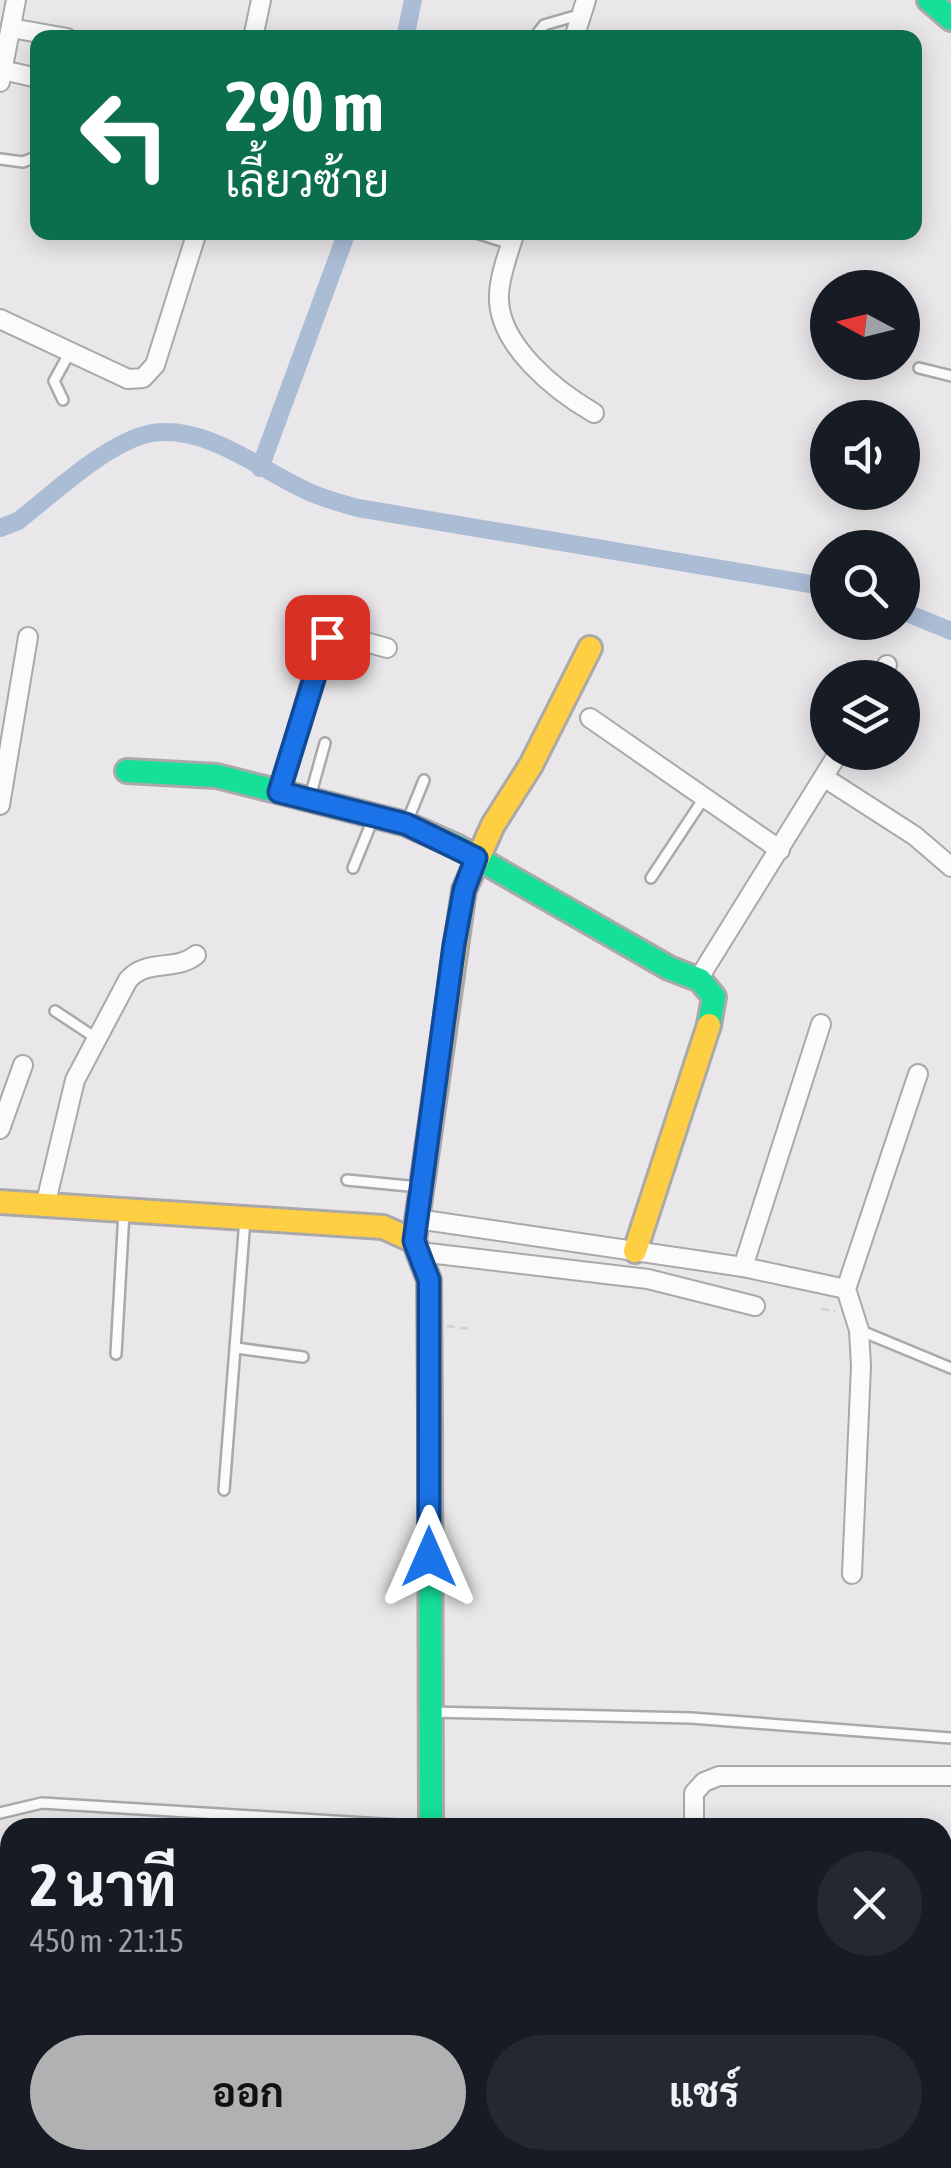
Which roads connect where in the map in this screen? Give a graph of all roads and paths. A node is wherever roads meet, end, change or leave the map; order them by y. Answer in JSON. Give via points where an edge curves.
{"nodes":[{"id":1,"x":16,"y":0,"type":"edge"},
{"id":2,"x":261,"y":0,"type":"edge"},
{"id":3,"x":929,"y":0,"type":"edge"},
{"id":4,"x":584,"y":7,"type":"edge"},
{"id":5,"x":951,"y":19,"type":"edge"},
{"id":6,"x":255,"y":30,"type":"edge"},
{"id":7,"x":540,"y":30,"type":"edge"},
{"id":8,"x":6,"y":40,"type":"edge"},
{"id":9,"x":1,"y":76,"type":"edge"},
{"id":10,"x":30,"y":78,"type":"edge"},
{"id":11,"x":0,"y":159,"type":"edge"},
{"id":12,"x":30,"y":159,"type":"edge"},
{"id":13,"x":194,"y":240,"type":"edge"},
{"id":14,"x":513,"y":240,"type":"edge"},
{"id":15,"x":0,"y":319,"type":"edge"},
{"id":16,"x":70,"y":352,"type":"junction"},
{"id":17,"x":920,"y":368,"type":"edge"},
{"id":18,"x":951,"y":376,"type":"edge"},
{"id":19,"x":64,"y":400,"type":"dead end"},
{"id":20,"x":594,"y":413,"type":"dead end"},
{"id":21,"x":28,"y":637,"type":"dead end"},
{"id":22,"x":387,"y":648,"type":"dead end"},
{"id":23,"x":590,"y":648,"type":"dead end"},
{"id":24,"x":590,"y":718,"type":"dead end"},
{"id":25,"x":326,"y":744,"type":"dead end"},
{"id":26,"x":829,"y":770,"type":"edge"},
{"id":27,"x":126,"y":771,"type":"dead end"},
{"id":28,"x":825,"y":778,"type":"junction"},
{"id":29,"x":424,"y":780,"type":"dead end"},
{"id":30,"x":279,"y":792,"type":"junction"},
{"id":31,"x":704,"y":798,"type":"junction"},
{"id":32,"x":309,"y":800,"type":"junction"},
{"id":33,"x":0,"y":805,"type":"edge"},
{"id":34,"x":375,"y":816,"type":"junction"},
{"id":35,"x":406,"y":824,"type":"junction"},
{"id":36,"x":780,"y":850,"type":"junction"},
{"id":37,"x":476,"y":858,"type":"junction"},
{"id":38,"x":353,"y":868,"type":"dead end"},
{"id":39,"x":951,"y":868,"type":"edge"},
{"id":40,"x":651,"y":878,"type":"dead end"},
{"id":41,"x":196,"y":955,"type":"dead end"},
{"id":42,"x":699,"y":978,"type":"junction"},
{"id":43,"x":55,"y":1011,"type":"dead end"},
{"id":44,"x":821,"y":1024,"type":"dead end"},
{"id":45,"x":98,"y":1040,"type":"junction"},
{"id":46,"x":23,"y":1065,"type":"dead end"},
{"id":47,"x":918,"y":1074,"type":"dead end"},
{"id":48,"x":0,"y":1129,"type":"edge"},
{"id":49,"x":347,"y":1180,"type":"dead end"},
{"id":50,"x":420,"y":1187,"type":"junction"},
{"id":51,"x":0,"y":1202,"type":"edge"},
{"id":52,"x":45,"y":1206,"type":"junction"},
{"id":53,"x":124,"y":1212,"type":"junction"},
{"id":54,"x":244,"y":1220,"type":"junction"},
{"id":55,"x":417,"y":1237,"type":"junction"},
{"id":56,"x":635,"y":1252,"type":"junction"},
{"id":57,"x":743,"y":1267,"type":"junction"},
{"id":58,"x":846,"y":1289,"type":"junction"},
{"id":59,"x":755,"y":1306,"type":"dead end"},
{"id":60,"x":859,"y":1330,"type":"junction"},
{"id":61,"x":236,"y":1348,"type":"junction"},
{"id":62,"x":116,"y":1354,"type":"dead end"},
{"id":63,"x":303,"y":1357,"type":"dead end"},
{"id":64,"x":951,"y":1368,"type":"edge"},
{"id":65,"x":224,"y":1490,"type":"dead end"},
{"id":66,"x":852,"y":1574,"type":"dead end"},
{"id":67,"x":428,"y":1712,"type":"junction"},
{"id":68,"x":951,"y":1738,"type":"edge"},
{"id":69,"x":951,"y":1776,"type":"edge"},
{"id":70,"x":0,"y":1812,"type":"edge"},
{"id":71,"x":275,"y":1818,"type":"edge"},
{"id":72,"x":431,"y":1818,"type":"edge"},
{"id":73,"x":694,"y":1818,"type":"edge"}],
"edges":[{"from":1,"to":8,"type":"street"},
{"from":2,"to":6,"type":"street"},
{"from":3,"to":5,"type":"street"},
{"from":4,"to":7,"type":"lane"},
{"from":8,"to":9,"type":"street"},
{"from":9,"to":10,"type":"street"},
{"from":11,"to":12,"type":"lane"},
{"from":13,"to":16,"type":"street","via":[[155,365],[143,378],[128,379]]},
{"from":14,"to":20,"type":"street","via":[[499,296],[503,316],[536,371],[556,392]]},
{"from":15,"to":16,"type":"street"},
{"from":16,"to":19,"type":"lane","via":[[54,381]]},
{"from":17,"to":18,"type":"lane"},
{"from":21,"to":33,"type":"street"},
{"from":22,"to":30,"type":"street","via":[[337,634],[322,643]]},
{"from":23,"to":37,"type":"street"},
{"from":24,"to":31,"type":"street"},
{"from":25,"to":32,"type":"lane"},
{"from":26,"to":28,"type":"street"},
{"from":27,"to":30,"type":"street","via":[[218,776]]},
{"from":28,"to":36,"type":"street"},
{"from":28,"to":39,"type":"street"},
{"from":29,"to":35,"type":"lane"},
{"from":30,"to":32,"type":"street"},
{"from":31,"to":36,"type":"street"},
{"from":31,"to":40,"type":"lane"},
{"from":32,"to":34,"type":"street"},
{"from":34,"to":35,"type":"street"},
{"from":34,"to":38,"type":"lane"},
{"from":35,"to":37,"type":"street"},
{"from":36,"to":42,"type":"street"},
{"from":37,"to":42,"type":"street","via":[[668,968]]},
{"from":37,"to":50,"type":"street","via":[[454,945]]},
{"from":41,"to":45,"type":"street","via":[[134,974]]},
{"from":42,"to":56,"type":"street","via":[[715,994],[715,1006]]},
{"from":43,"to":45,"type":"lane"},
{"from":44,"to":57,"type":"street"},
{"from":45,"to":52,"type":"street","via":[[75,1080]]},
{"from":46,"to":48,"type":"street"},
{"from":47,"to":58,"type":"street"},
{"from":49,"to":50,"type":"lane"},
{"from":50,"to":55,"type":"street"},
{"from":51,"to":52,"type":"street"},
{"from":52,"to":53,"type":"street"},
{"from":53,"to":54,"type":"street"},
{"from":53,"to":62,"type":"lane"},
{"from":54,"to":55,"type":"street","via":[[383,1227]]},
{"from":54,"to":61,"type":"lane"},
{"from":55,"to":56,"type":"street"},
{"from":55,"to":59,"type":"street","via":[[648,1279]]},
{"from":55,"to":67,"type":"street","via":[[429,1280]]},
{"from":56,"to":57,"type":"street"},
{"from":57,"to":58,"type":"street"},
{"from":58,"to":60,"type":"street"},
{"from":60,"to":64,"type":"lane"},
{"from":60,"to":66,"type":"street"},
{"from":61,"to":63,"type":"lane"},
{"from":61,"to":65,"type":"lane"},
{"from":67,"to":68,"type":"lane","via":[[691,1718]]},
{"from":67,"to":72,"type":"street"},
{"from":69,"to":73,"type":"street","via":[[719,1776],[694,1793]]},
{"from":70,"to":71,"type":"lane","via":[[42,1803]]}]}
